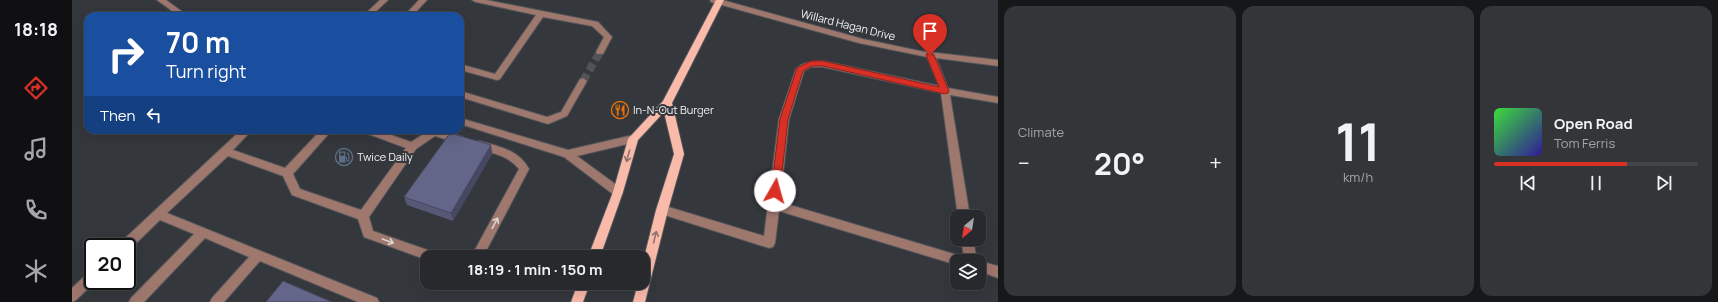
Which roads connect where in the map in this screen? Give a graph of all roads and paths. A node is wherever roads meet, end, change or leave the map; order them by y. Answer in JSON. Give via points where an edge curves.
{"nodes":[{"id":1,"x":161,"y":0,"type":"edge"},
{"id":2,"x":384,"y":0,"type":"edge"},
{"id":3,"x":423,"y":0,"type":"edge"},
{"id":4,"x":476,"y":0,"type":"edge"},
{"id":5,"x":717,"y":0,"type":"edge"},
{"id":6,"x":178,"y":12,"type":"edge"},
{"id":7,"x":371,"y":12,"type":"edge"},
{"id":8,"x":412,"y":12,"type":"edge"},
{"id":9,"x":541,"y":14,"type":"junction"},
{"id":10,"x":600,"y":52,"type":"tunnel mouth"},
{"id":11,"x":930,"y":55,"type":"junction"},
{"id":12,"x":998,"y":63,"type":"edge"},
{"id":13,"x":464,"y":68,"type":"edge"},
{"id":14,"x":583,"y":81,"type":"tunnel mouth"},
{"id":15,"x":945,"y":91,"type":"junction"},
{"id":16,"x":464,"y":95,"type":"edge"},
{"id":17,"x":998,"y":100,"type":"edge"},
{"id":18,"x":667,"y":103,"type":"junction"},
{"id":19,"x":464,"y":122,"type":"edge"},
{"id":20,"x":244,"y":134,"type":"edge"},
{"id":21,"x":323,"y":134,"type":"edge"},
{"id":22,"x":378,"y":134,"type":"edge"},
{"id":23,"x":431,"y":134,"type":"edge"},
{"id":24,"x":441,"y":134,"type":"edge"},
{"id":25,"x":633,"y":139,"type":"junction"},
{"id":26,"x":412,"y":146,"type":"junction"},
{"id":27,"x":226,"y":151,"type":"junction"},
{"id":28,"x":568,"y":154,"type":"junction"},
{"id":29,"x":287,"y":174,"type":"junction"},
{"id":30,"x":618,"y":192,"type":"junction"},
{"id":31,"x":774,"y":205,"type":"junction"},
{"id":32,"x":662,"y":210,"type":"junction"},
{"id":33,"x":963,"y":210,"type":"edge"},
{"id":34,"x":158,"y":214,"type":"junction"},
{"id":35,"x":363,"y":216,"type":"junction"},
{"id":36,"x":203,"y":233,"type":"junction"},
{"id":37,"x":133,"y":238,"type":"edge"},
{"id":38,"x":481,"y":250,"type":"edge"},
{"id":39,"x":597,"y":250,"type":"edge"},
{"id":40,"x":420,"y":253,"type":"edge"},
{"id":41,"x":258,"y":255,"type":"junction"},
{"id":42,"x":950,"y":258,"type":"edge"},
{"id":43,"x":986,"y":268,"type":"edge"},
{"id":44,"x":998,"y":272,"type":"edge"},
{"id":45,"x":84,"y":285,"type":"edge"},
{"id":46,"x":581,"y":290,"type":"edge"},
{"id":47,"x":72,"y":296,"type":"edge"},
{"id":48,"x":135,"y":302,"type":"edge"},
{"id":49,"x":216,"y":302,"type":"edge"},
{"id":50,"x":373,"y":302,"type":"edge"},
{"id":51,"x":577,"y":302,"type":"edge"},
{"id":52,"x":639,"y":302,"type":"edge"}],
"edges":[{"from":1,"to":6,"type":"street"},
{"from":2,"to":7,"type":"street"},
{"from":3,"to":8,"type":"street"},
{"from":4,"to":9,"type":"street"},
{"from":5,"to":11,"type":"street","name":"Willard Hagan Drive","via":[[862,41]]},
{"from":5,"to":18,"type":"main road"},
{"from":9,"to":10,"type":"street","via":[[595,24],[608,37]]},
{"from":9,"to":13,"type":"street","via":[[497,77]]},
{"from":11,"to":12,"type":"street","name":"Willard Hagan Drive"},
{"from":11,"to":15,"type":"street"},
{"from":14,"to":16,"type":"street","via":[[564,114],[548,121]]},
{"from":15,"to":17,"type":"street"},
{"from":15,"to":31,"type":"street","via":[[823,64],[811,64],[800,69],[784,119]]},
{"from":15,"to":33,"type":"street"},
{"from":18,"to":25,"type":"main road"},
{"from":18,"to":32,"type":"main road","via":[[679,154]]},
{"from":19,"to":28,"type":"street"},
{"from":20,"to":27,"type":"street"},
{"from":21,"to":29,"type":"street"},
{"from":22,"to":26,"type":"street"},
{"from":23,"to":26,"type":"street","one_way":true},
{"from":38,"to":24,"type":"street","one_way":true,"via":[[524,169],[518,160],[503,152]]},
{"from":25,"to":28,"type":"street"},
{"from":25,"to":30,"type":"main road","one_way":true},
{"from":26,"to":35,"type":"street"},
{"from":27,"to":29,"type":"street"},
{"from":27,"to":34,"type":"street"},
{"from":28,"to":30,"type":"street"},
{"from":29,"to":35,"type":"street","via":[[296,192]]},
{"from":30,"to":39,"type":"main road"},
{"from":31,"to":32,"type":"street","via":[[769,243]]},
{"from":31,"to":42,"type":"street"},
{"from":52,"to":32,"type":"main road","one_way":true},
{"from":34,"to":36,"type":"street"},
{"from":34,"to":37,"type":"street"},
{"from":35,"to":40,"type":"street","one_way":true,"via":[[368,234]]},
{"from":36,"to":41,"type":"street"},
{"from":36,"to":48,"type":"street"},
{"from":41,"to":49,"type":"street"},
{"from":41,"to":50,"type":"street"},
{"from":43,"to":44,"type":"street"},
{"from":45,"to":47,"type":"street"},
{"from":46,"to":51,"type":"main road"}]}
